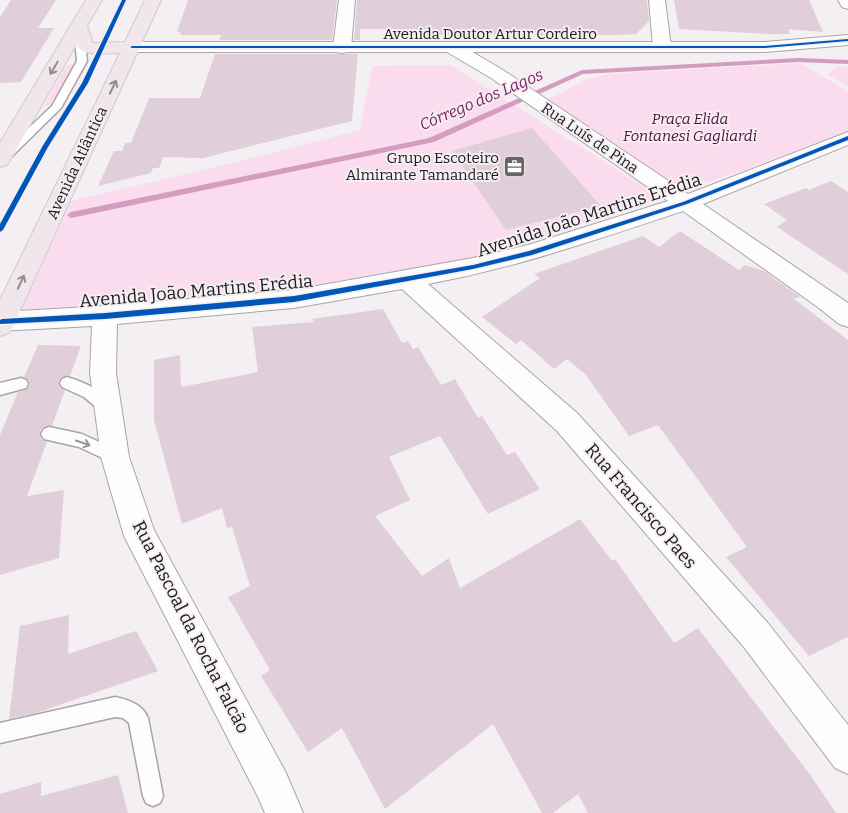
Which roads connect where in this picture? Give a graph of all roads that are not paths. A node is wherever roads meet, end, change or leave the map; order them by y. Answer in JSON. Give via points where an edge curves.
{"nodes":[{"id":1,"x":94,"y":0,"type":"edge"},
{"id":2,"x":153,"y":0,"type":"edge"},
{"id":3,"x":347,"y":0,"type":"edge"},
{"id":4,"x":657,"y":0,"type":"edge"},
{"id":5,"x":846,"y":0,"type":"edge"},
{"id":6,"x":848,"y":4,"type":"edge"},
{"id":7,"x":79,"y":26,"type":"junction"},
{"id":8,"x":848,"y":40,"type":"edge"},
{"id":9,"x":132,"y":47,"type":"junction"},
{"id":10,"x":662,"y":47,"type":"junction"},
{"id":11,"x":342,"y":48,"type":"junction"},
{"id":12,"x":453,"y":48,"type":"junction"},
{"id":13,"x":848,"y":138,"type":"edge"},
{"id":14,"x":0,"y":160,"type":"edge"},
{"id":15,"x":685,"y":203,"type":"junction"},
{"id":16,"x":408,"y":280,"type":"junction"},
{"id":17,"x":105,"y":316,"type":"junction"},
{"id":18,"x":848,"y":317,"type":"edge"},
{"id":19,"x":1,"y":324,"type":"edge"},
{"id":20,"x":68,"y":383,"type":"dead end"},
{"id":21,"x":21,"y":384,"type":"dead end"},
{"id":22,"x":0,"y":389,"type":"edge"},
{"id":23,"x":108,"y":408,"type":"junction"},
{"id":24,"x":49,"y":434,"type":"dead end"},
{"id":25,"x":114,"y":457,"type":"junction"},
{"id":26,"x":0,"y":733,"type":"edge"},
{"id":27,"x":848,"y":755,"type":"edge"},
{"id":28,"x":153,"y":796,"type":"dead end"},
{"id":29,"x":284,"y":813,"type":"edge"}],
"edges":[{"from":1,"to":7,"type":"main road"},
{"from":2,"to":9,"type":"main road","name":"Avenida Atlântica"},
{"from":3,"to":11,"type":"street"},
{"from":4,"to":10,"type":"street"},
{"from":5,"to":6,"type":"street"},
{"from":7,"to":9,"type":"main road","via":[[84,45],[89,48]]},
{"from":7,"to":14,"type":"main road","one_way":true},
{"from":8,"to":10,"type":"street","name":"Avenida Doutor Artur Cordeiro","via":[[765,47]]},
{"from":9,"to":11,"type":"street","name":"Avenida Doutor Artur Cordeiro"},
{"from":19,"to":9,"type":"main road","name":"Avenida Atlântica","one_way":true},
{"from":10,"to":12,"type":"street","name":"Avenida Doutor Artur Cordeiro"},
{"from":11,"to":12,"type":"street","name":"Avenida Doutor Artur Cordeiro"},
{"from":12,"to":15,"type":"street","name":"Rua Luís de Pina","via":[[497,74]]},
{"from":13,"to":15,"type":"street","name":"Avenida João Martins Erédia"},
{"from":15,"to":16,"type":"street","name":"Avenida João Martins Erédia","via":[[530,253]]},
{"from":15,"to":18,"type":"street","name":"Rua Luís de Pina"},
{"from":16,"to":17,"type":"street","name":"Avenida João Martins Erédia","via":[[294,299]]},
{"from":16,"to":27,"type":"street","name":"Rua Francisco Paes","via":[[567,422],[755,634]]},
{"from":17,"to":19,"type":"street","name":"Avenida João Martins Erédia"},
{"from":17,"to":23,"type":"street","name":"Rua Pascoal da Rocha Falcão","via":[[103,373]]},
{"from":20,"to":23,"type":"lane"},
{"from":21,"to":22,"type":"lane"},
{"from":23,"to":25,"type":"street","name":"Rua Pascoal da Rocha Falcão"},
{"from":24,"to":25,"type":"lane","one_way":true,"via":[[82,442]]},
{"from":25,"to":29,"type":"street","name":"Rua Pascoal da Rocha Falcão","via":[[140,536],[273,786]]},
{"from":26,"to":28,"type":"lane","via":[[115,707],[127,709],[138,718]]}]}
